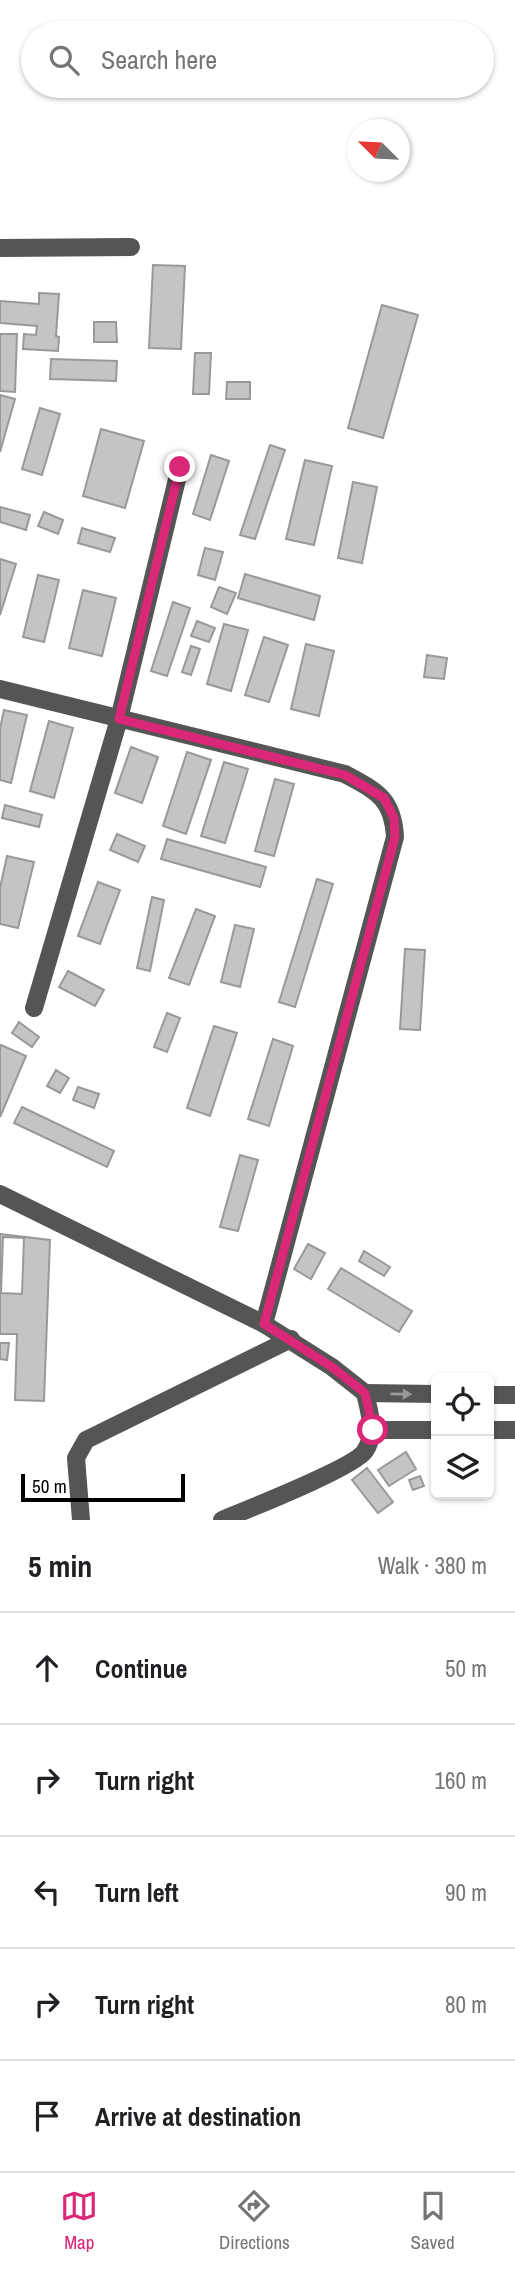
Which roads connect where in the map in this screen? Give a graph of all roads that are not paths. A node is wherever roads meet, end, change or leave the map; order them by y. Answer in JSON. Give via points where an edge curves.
{"nodes":[{"id":1,"x":131,"y":247,"type":"dead end"},
{"id":2,"x":0,"y":248,"type":"edge"},
{"id":3,"x":180,"y":467,"type":"dead end"},
{"id":4,"x":0,"y":689,"type":"edge"},
{"id":5,"x":119,"y":719,"type":"junction"},
{"id":6,"x":34,"y":1008,"type":"dead end"},
{"id":7,"x":0,"y":1194,"type":"edge"},
{"id":8,"x":264,"y":1324,"type":"junction"},
{"id":9,"x":291,"y":1339,"type":"junction"},
{"id":10,"x":365,"y":1393,"type":"junction"},
{"id":11,"x":431,"y":1394,"type":"edge"},
{"id":12,"x":494,"y":1395,"type":"edge"},
{"id":13,"x":515,"y":1395,"type":"edge"},
{"id":14,"x":373,"y":1430,"type":"junction"},
{"id":15,"x":431,"y":1430,"type":"edge"},
{"id":16,"x":494,"y":1430,"type":"edge"},
{"id":17,"x":515,"y":1430,"type":"edge"},
{"id":18,"x":81,"y":1520,"type":"edge"},
{"id":19,"x":222,"y":1520,"type":"edge"}],
"edges":[{"from":1,"to":2,"type":"lane"},
{"from":3,"to":5,"type":"lane"},
{"from":4,"to":5,"type":"lane"},
{"from":5,"to":6,"type":"lane"},
{"from":5,"to":8,"type":"lane","via":[[345,775],[384,798],[394,818],[395,837]]},
{"from":7,"to":8,"type":"lane"},
{"from":8,"to":9,"type":"lane"},
{"from":9,"to":10,"type":"lane"},
{"from":9,"to":18,"type":"lane","via":[[86,1440],[76,1458]]},
{"from":10,"to":11,"type":"lane","one_way":true},
{"from":10,"to":14,"type":"lane"},
{"from":12,"to":13,"type":"lane"},
{"from":14,"to":15,"type":"lane"},
{"from":14,"to":19,"type":"lane","via":[[365,1452],[344,1466]]},
{"from":16,"to":17,"type":"lane"}]}
